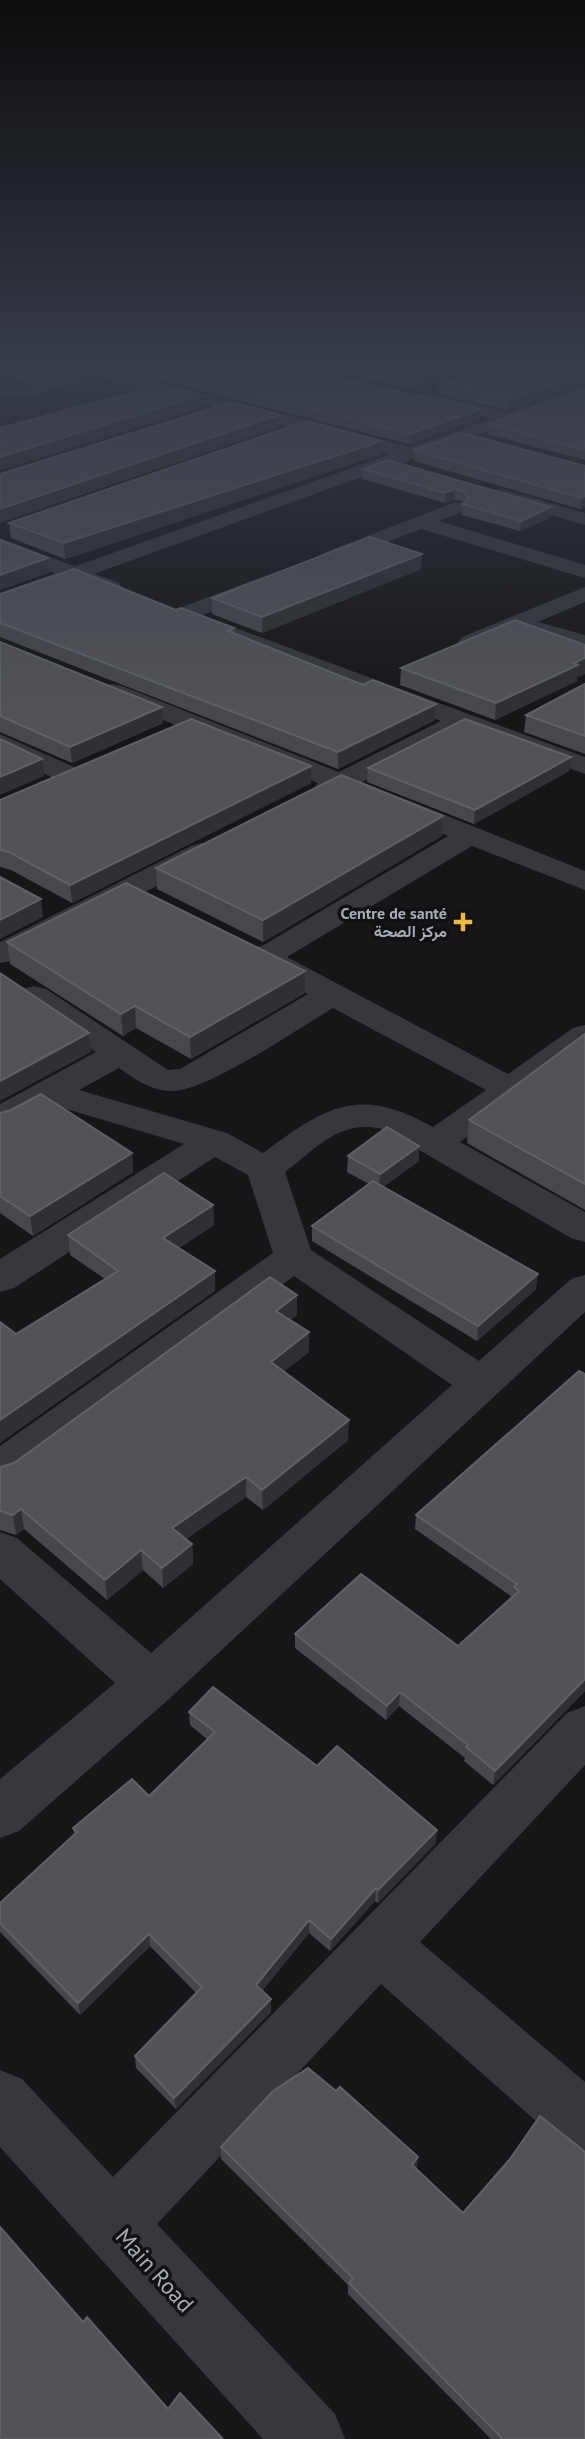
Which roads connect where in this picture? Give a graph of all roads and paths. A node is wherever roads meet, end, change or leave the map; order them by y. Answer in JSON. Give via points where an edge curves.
{"nodes":[{"id":1,"x":338,"y":480,"type":"edge"},
{"id":2,"x":481,"y":489,"type":"edge"},
{"id":3,"x":455,"y":508,"type":"edge"},
{"id":4,"x":585,"y":519,"type":"edge"},
{"id":5,"x":420,"y":522,"type":"junction"},
{"id":6,"x":4,"y":535,"type":"edge"},
{"id":7,"x":307,"y":566,"type":"edge"},
{"id":8,"x":585,"y":572,"type":"edge"},
{"id":9,"x":74,"y":574,"type":"junction"},
{"id":10,"x":282,"y":576,"type":"edge"},
{"id":11,"x":585,"y":594,"type":"edge"},
{"id":12,"x":134,"y":597,"type":"edge"},
{"id":13,"x":0,"y":601,"type":"edge"},
{"id":14,"x":158,"y":606,"type":"edge"},
{"id":15,"x":182,"y":615,"type":"junction"},
{"id":16,"x":518,"y":623,"type":"junction"},
{"id":17,"x":585,"y":642,"type":"edge"},
{"id":18,"x":456,"y":649,"type":"edge"},
{"id":19,"x":393,"y":674,"type":"dead end"},
{"id":20,"x":89,"y":682,"type":"edge"},
{"id":21,"x":368,"y":685,"type":"junction"},
{"id":22,"x":530,"y":716,"type":"edge"},
{"id":23,"x":462,"y":720,"type":"junction"},
{"id":24,"x":191,"y":723,"type":"junction"},
{"id":25,"x":496,"y":733,"type":"junction"},
{"id":26,"x":155,"y":739,"type":"edge"},
{"id":27,"x":0,"y":742,"type":"edge"},
{"id":28,"x":585,"y":766,"type":"edge"},
{"id":29,"x":340,"y":782,"type":"junction"},
{"id":30,"x":36,"y":792,"type":"edge"},
{"id":31,"x":302,"y":801,"type":"edge"},
{"id":32,"x":470,"y":835,"type":"junction"},
{"id":33,"x":228,"y":839,"type":"edge"},
{"id":34,"x":585,"y":881,"type":"edge"},
{"id":35,"x":128,"y":889,"type":"junction"},
{"id":36,"x":165,"y":908,"type":"edge"},
{"id":37,"x":227,"y":939,"type":"edge"},
{"id":38,"x":0,"y":954,"type":"edge"},
{"id":39,"x":264,"y":958,"type":"junction"},
{"id":40,"x":0,"y":974,"type":"edge"},
{"id":41,"x":334,"y":993,"type":"junction"},
{"id":42,"x":585,"y":1035,"type":"edge"},
{"id":43,"x":120,"y":1054,"type":"junction"},
{"id":44,"x":510,"y":1089,"type":"junction"},
{"id":45,"x":48,"y":1092,"type":"junction"},
{"id":46,"x":0,"y":1119,"type":"edge"},
{"id":47,"x":214,"y":1141,"type":"junction"},
{"id":48,"x":435,"y":1143,"type":"junction"},
{"id":49,"x":265,"y":1169,"type":"junction"},
{"id":50,"x":585,"y":1229,"type":"edge"},
{"id":51,"x":293,"y":1257,"type":"junction"},
{"id":52,"x":0,"y":1278,"type":"edge"},
{"id":53,"x":585,"y":1289,"type":"edge"},
{"id":54,"x":481,"y":1383,"type":"junction"},
{"id":55,"x":0,"y":1469,"type":"edge"},
{"id":56,"x":0,"y":1551,"type":"edge"},
{"id":57,"x":151,"y":1684,"type":"junction"},
{"id":58,"x":585,"y":1729,"type":"edge"},
{"id":59,"x":0,"y":1813,"type":"edge"},
{"id":60,"x":380,"y":1945,"type":"junction"},
{"id":61,"x":0,"y":2101,"type":"edge"},
{"id":62,"x":585,"y":2123,"type":"edge"},
{"id":63,"x":112,"y":2224,"type":"junction"},
{"id":64,"x":310,"y":2439,"type":"edge"}],
"edges":[{"from":1,"to":9,"type":"street"},
{"from":2,"to":4,"type":"street"},
{"from":3,"to":5,"type":"street"},
{"from":5,"to":7,"type":"street"},
{"from":5,"to":8,"type":"street"},
{"from":6,"to":9,"type":"street"},
{"from":9,"to":12,"type":"street"},
{"from":9,"to":13,"type":"street"},
{"from":10,"to":15,"type":"street"},
{"from":11,"to":16,"type":"street"},
{"from":14,"to":15,"type":"street"},
{"from":15,"to":21,"type":"street"},
{"from":16,"to":17,"type":"street"},
{"from":16,"to":18,"type":"street"},
{"from":19,"to":21,"type":"street"},
{"from":20,"to":24,"type":"street"},
{"from":21,"to":23,"type":"street"},
{"from":22,"to":25,"type":"street"},
{"from":23,"to":25,"type":"street"},
{"from":23,"to":29,"type":"street"},
{"from":24,"to":26,"type":"street"},
{"from":24,"to":29,"type":"street"},
{"from":25,"to":28,"type":"street"},
{"from":27,"to":30,"type":"street","via":[[83,771]]},
{"from":29,"to":31,"type":"street"},
{"from":29,"to":32,"type":"street"},
{"from":32,"to":34,"type":"street"},
{"from":32,"to":39,"type":"street"},
{"from":33,"to":35,"type":"street"},
{"from":35,"to":36,"type":"street"},
{"from":35,"to":38,"type":"street","via":[[60,911]]},
{"from":37,"to":39,"type":"street"},
{"from":39,"to":41,"type":"street"},
{"from":40,"to":43,"type":"street"},
{"from":41,"to":43,"type":"street","via":[[191,1077],[157,1078]]},
{"from":41,"to":44,"type":"street"},
{"from":42,"to":44,"type":"street"},
{"from":43,"to":45,"type":"street"},
{"from":44,"to":48,"type":"street"},
{"from":45,"to":46,"type":"street"},
{"from":45,"to":47,"type":"street"},
{"from":47,"to":49,"type":"street"},
{"from":47,"to":52,"type":"street"},
{"from":48,"to":49,"type":"street","via":[[396,1121],[349,1115],[334,1120]]},
{"from":48,"to":50,"type":"street"},
{"from":49,"to":51,"type":"street"},
{"from":51,"to":54,"type":"street"},
{"from":51,"to":55,"type":"street"},
{"from":53,"to":54,"type":"street"},
{"from":54,"to":57,"type":"street"},
{"from":56,"to":57,"type":"street"},
{"from":57,"to":59,"type":"street"},
{"from":58,"to":60,"type":"street"},
{"from":60,"to":62,"type":"street"},
{"from":60,"to":63,"type":"street"},
{"from":61,"to":63,"type":"street","name":"Main Road"},
{"from":63,"to":64,"type":"street","name":"Main Road"}]}
